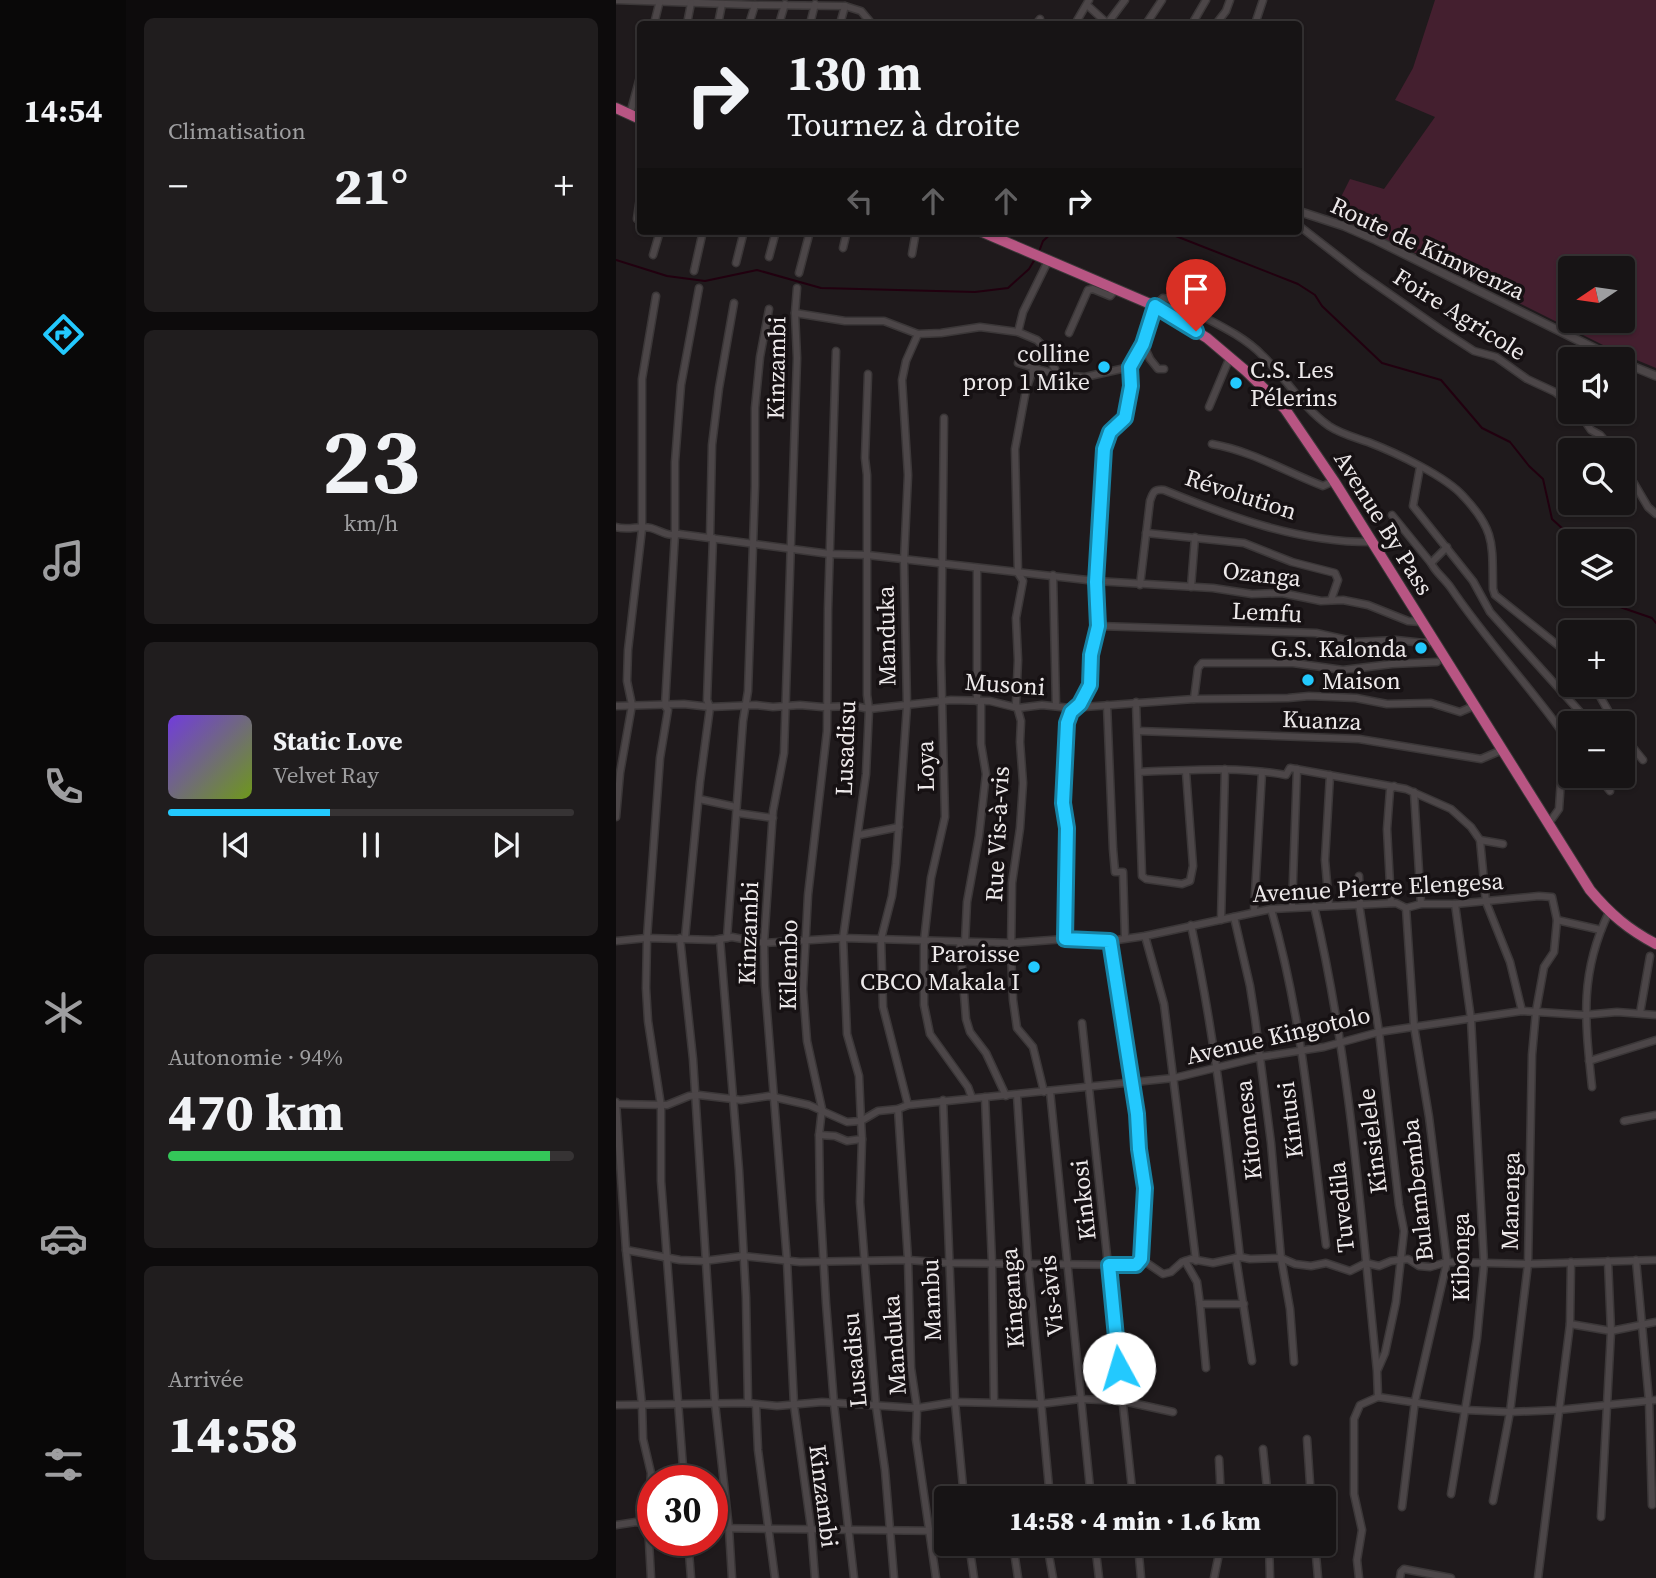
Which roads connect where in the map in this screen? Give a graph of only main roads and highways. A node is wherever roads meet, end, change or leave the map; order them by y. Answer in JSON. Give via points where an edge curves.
{"nodes":[{"id":1,"x":616,"y":108,"type":"edge"},
{"id":2,"x":637,"y":117,"type":"edge"},
{"id":3,"x":990,"y":235,"type":"edge"},
{"id":4,"x":1000,"y":235,"type":"edge"},
{"id":5,"x":1005,"y":241,"type":"junction"},
{"id":6,"x":1656,"y":944,"type":"edge"}],
"edges":[{"from":1,"to":2,"type":"highway"},
{"from":3,"to":5,"type":"highway","name":"Avenue By Pass"},
{"from":4,"to":5,"type":"highway"},
{"from":5,"to":6,"type":"highway","name":"Avenue By Pass","via":[[1155,306],[1196,331],[1285,409],[1590,890],[1626,927]]}]}
